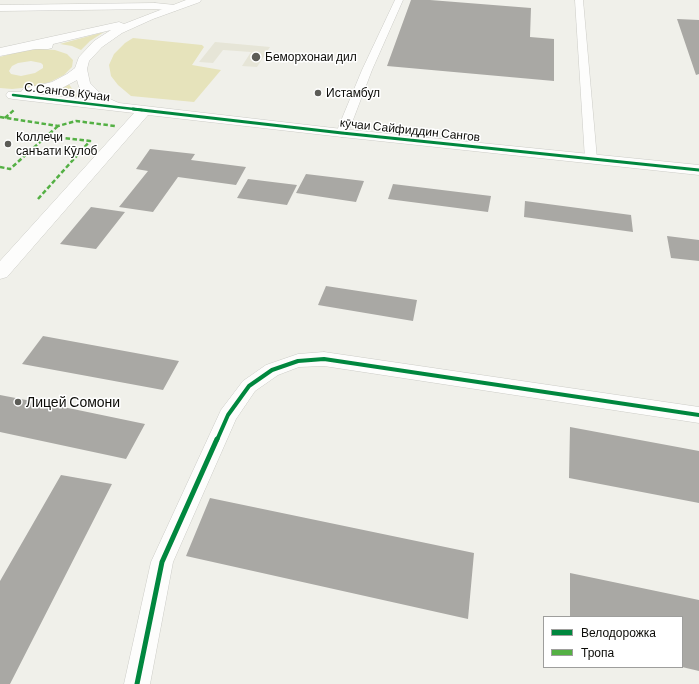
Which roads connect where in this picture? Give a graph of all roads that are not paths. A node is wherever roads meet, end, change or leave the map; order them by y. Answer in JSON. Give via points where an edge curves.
{"nodes":[{"id":1,"x":196,"y":0,"type":"edge"},
{"id":2,"x":398,"y":0,"type":"edge"},
{"id":3,"x":579,"y":0,"type":"edge"},
{"id":4,"x":0,"y":8,"type":"edge"},
{"id":5,"x":175,"y":8,"type":"junction"},
{"id":6,"x":149,"y":18,"type":"junction"},
{"id":7,"x":35,"y":45,"type":"junction"},
{"id":8,"x":0,"y":52,"type":"edge"},
{"id":9,"x":82,"y":64,"type":"junction"},
{"id":10,"x":6,"y":95,"type":"edge"},
{"id":11,"x":119,"y":108,"type":"junction"},
{"id":12,"x":144,"y":111,"type":"junction"},
{"id":13,"x":342,"y":133,"type":"junction"},
{"id":14,"x":591,"y":159,"type":"junction"},
{"id":15,"x":699,"y":170,"type":"edge"},
{"id":16,"x":0,"y":273,"type":"edge"},
{"id":17,"x":699,"y":415,"type":"edge"},
{"id":18,"x":137,"y":684,"type":"edge"}],
"edges":[{"from":1,"to":5,"type":"street"},
{"from":2,"to":13,"type":"street"},
{"from":3,"to":14,"type":"street"},
{"from":4,"to":5,"type":"street"},
{"from":5,"to":6,"type":"street"},
{"from":6,"to":7,"type":"street"},
{"from":6,"to":9,"type":"street","via":[[98,44]]},
{"from":7,"to":8,"type":"street"},
{"from":7,"to":9,"type":"street","via":[[53,45],[70,49],[78,53]]},
{"from":9,"to":10,"type":"street","via":[[72,77],[56,85],[37,91]]},
{"from":9,"to":11,"type":"street","via":[[84,84],[98,99]]},
{"from":10,"to":11,"type":"street","name":"С.Сангов Кӯчаи"},
{"from":11,"to":12,"type":"street","name":"кӯчаи Сайфиддин Сангов"},
{"from":12,"to":13,"type":"street","name":"кӯчаи Сайфиддин Сангов"},
{"from":12,"to":16,"type":"street"},
{"from":13,"to":14,"type":"street","name":"кӯчаи Сайфиддин Сангов"},
{"from":14,"to":15,"type":"street","name":"кӯчаи Сайфиддин Сангов"},
{"from":17,"to":18,"type":"street","via":[[324,359],[298,361],[272,370],[249,386],[228,415],[162,562]]}]}
